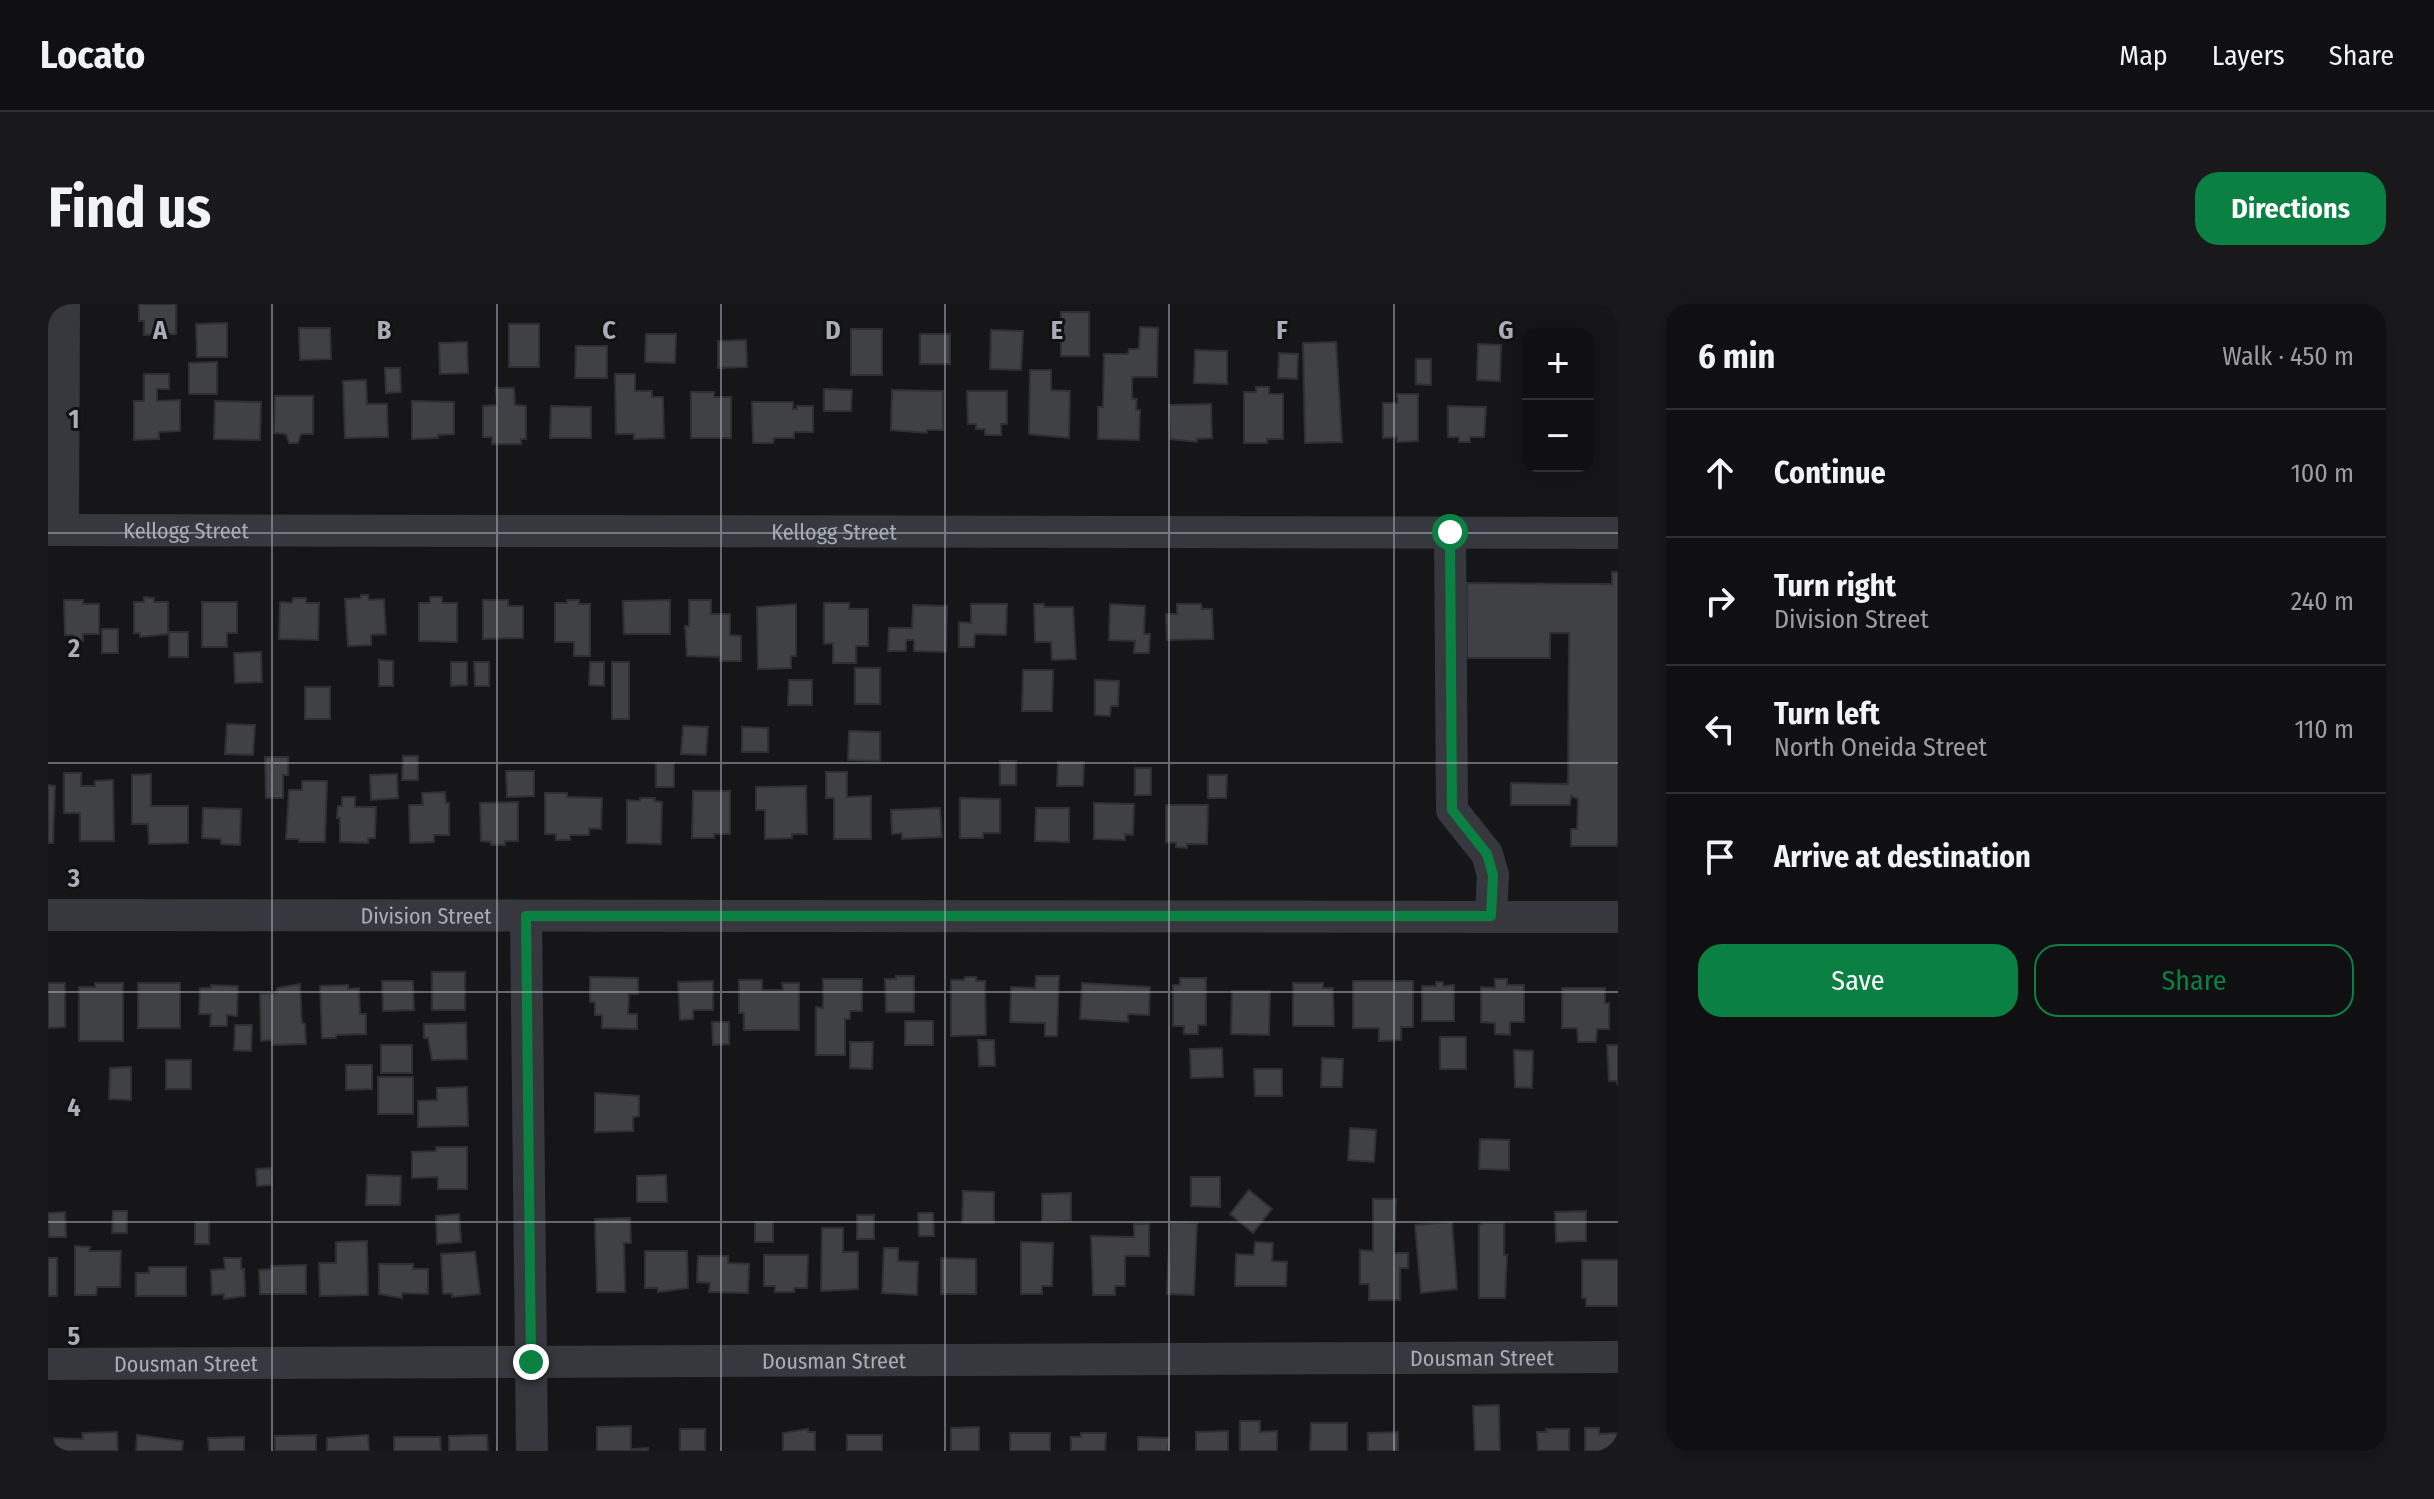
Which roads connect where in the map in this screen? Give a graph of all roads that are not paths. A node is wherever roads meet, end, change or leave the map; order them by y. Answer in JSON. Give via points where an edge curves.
{"nodes":[{"id":1,"x":64,"y":304,"type":"edge"},
{"id":2,"x":56,"y":530,"type":"edge"},
{"id":3,"x":1450,"y":532,"type":"junction"},
{"id":4,"x":1618,"y":533,"type":"edge"},
{"id":5,"x":48,"y":915,"type":"edge"},
{"id":6,"x":526,"y":916,"type":"junction"},
{"id":7,"x":1491,"y":916,"type":"junction"},
{"id":8,"x":1618,"y":917,"type":"edge"},
{"id":9,"x":1618,"y":1357,"type":"edge"},
{"id":10,"x":531,"y":1362,"type":"junction"},
{"id":11,"x":48,"y":1364,"type":"edge"},
{"id":12,"x":532,"y":1451,"type":"edge"}],
"edges":[{"from":1,"to":2,"type":"street"},
{"from":2,"to":3,"type":"street","name":"Kellogg Street"},
{"from":3,"to":4,"type":"street","name":"Kellogg Street"},
{"from":3,"to":7,"type":"street","via":[[1452,810],[1487,854],[1493,875]]},
{"from":5,"to":6,"type":"street","name":"Division Street"},
{"from":6,"to":7,"type":"street","name":"Division Street"},
{"from":6,"to":10,"type":"street"},
{"from":7,"to":8,"type":"street","name":"Division Street"},
{"from":9,"to":10,"type":"street","name":"Dousman Street"},
{"from":10,"to":11,"type":"street","name":"Dousman Street"},
{"from":10,"to":12,"type":"street"}]}
